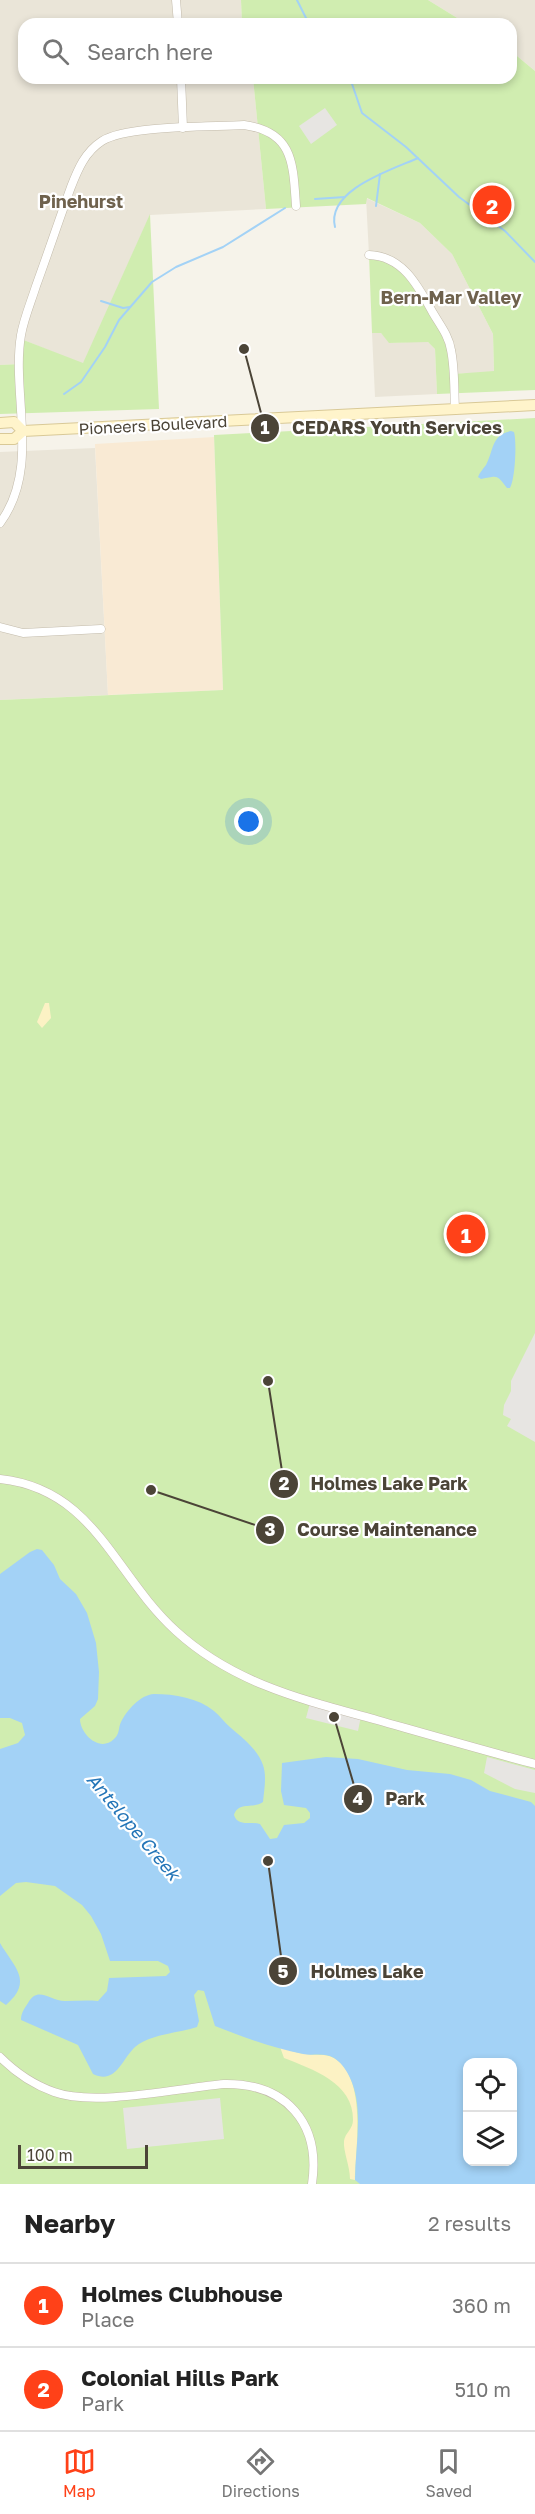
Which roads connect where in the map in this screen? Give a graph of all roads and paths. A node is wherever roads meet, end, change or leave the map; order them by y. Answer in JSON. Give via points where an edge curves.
{"nodes":[{"id":1,"x":176,"y":0,"type":"edge"},
{"id":2,"x":178,"y":18,"type":"edge"},
{"id":3,"x":181,"y":84,"type":"edge"},
{"id":4,"x":183,"y":128,"type":"junction"},
{"id":5,"x":296,"y":206,"type":"dead end"},
{"id":6,"x":369,"y":255,"type":"dead end"},
{"id":7,"x":535,"y":405,"type":"edge"},
{"id":8,"x":455,"y":410,"type":"junction"},
{"id":9,"x":0,"y":423,"type":"edge"},
{"id":10,"x":23,"y":430,"type":"junction"},
{"id":11,"x":0,"y":439,"type":"edge"},
{"id":12,"x":0,"y":523,"type":"edge"},
{"id":13,"x":0,"y":627,"type":"edge"},
{"id":14,"x":101,"y":629,"type":"dead end"},
{"id":15,"x":0,"y":1479,"type":"edge"},
{"id":16,"x":535,"y":1764,"type":"edge"},
{"id":17,"x":0,"y":2057,"type":"edge"},
{"id":18,"x":312,"y":2184,"type":"edge"}],
"edges":[{"from":1,"to":2,"type":"street"},
{"from":3,"to":4,"type":"street"},
{"from":4,"to":5,"type":"street","via":[[244,125],[275,135],[291,158]]},
{"from":4,"to":10,"type":"street","via":[[111,136],[92,148],[80,166],[21,336]]},
{"from":6,"to":8,"type":"street","via":[[391,260],[415,281],[446,335],[452,351]]},
{"from":7,"to":8,"type":"main road","name":"Pioneers Boulevard"},
{"from":8,"to":10,"type":"main road","name":"Pioneers Boulevard"},
{"from":9,"to":10,"type":"main road","name":"Pioneers Boulevard","via":[[14,422]]},
{"from":10,"to":11,"type":"main road","name":"Pioneers Boulevard","via":[[14,439]]},
{"from":10,"to":12,"type":"street","via":[[17,489]]},
{"from":13,"to":14,"type":"street","via":[[23,633]]},
{"from":15,"to":16,"type":"street","via":[[43,1489],[75,1509],[93,1526],[165,1621],[206,1655],[240,1676],[310,1703]]},
{"from":17,"to":18,"type":"street","via":[[36,2084],[78,2097],[224,2084],[262,2089],[284,2102],[306,2126],[314,2151]]}]}
